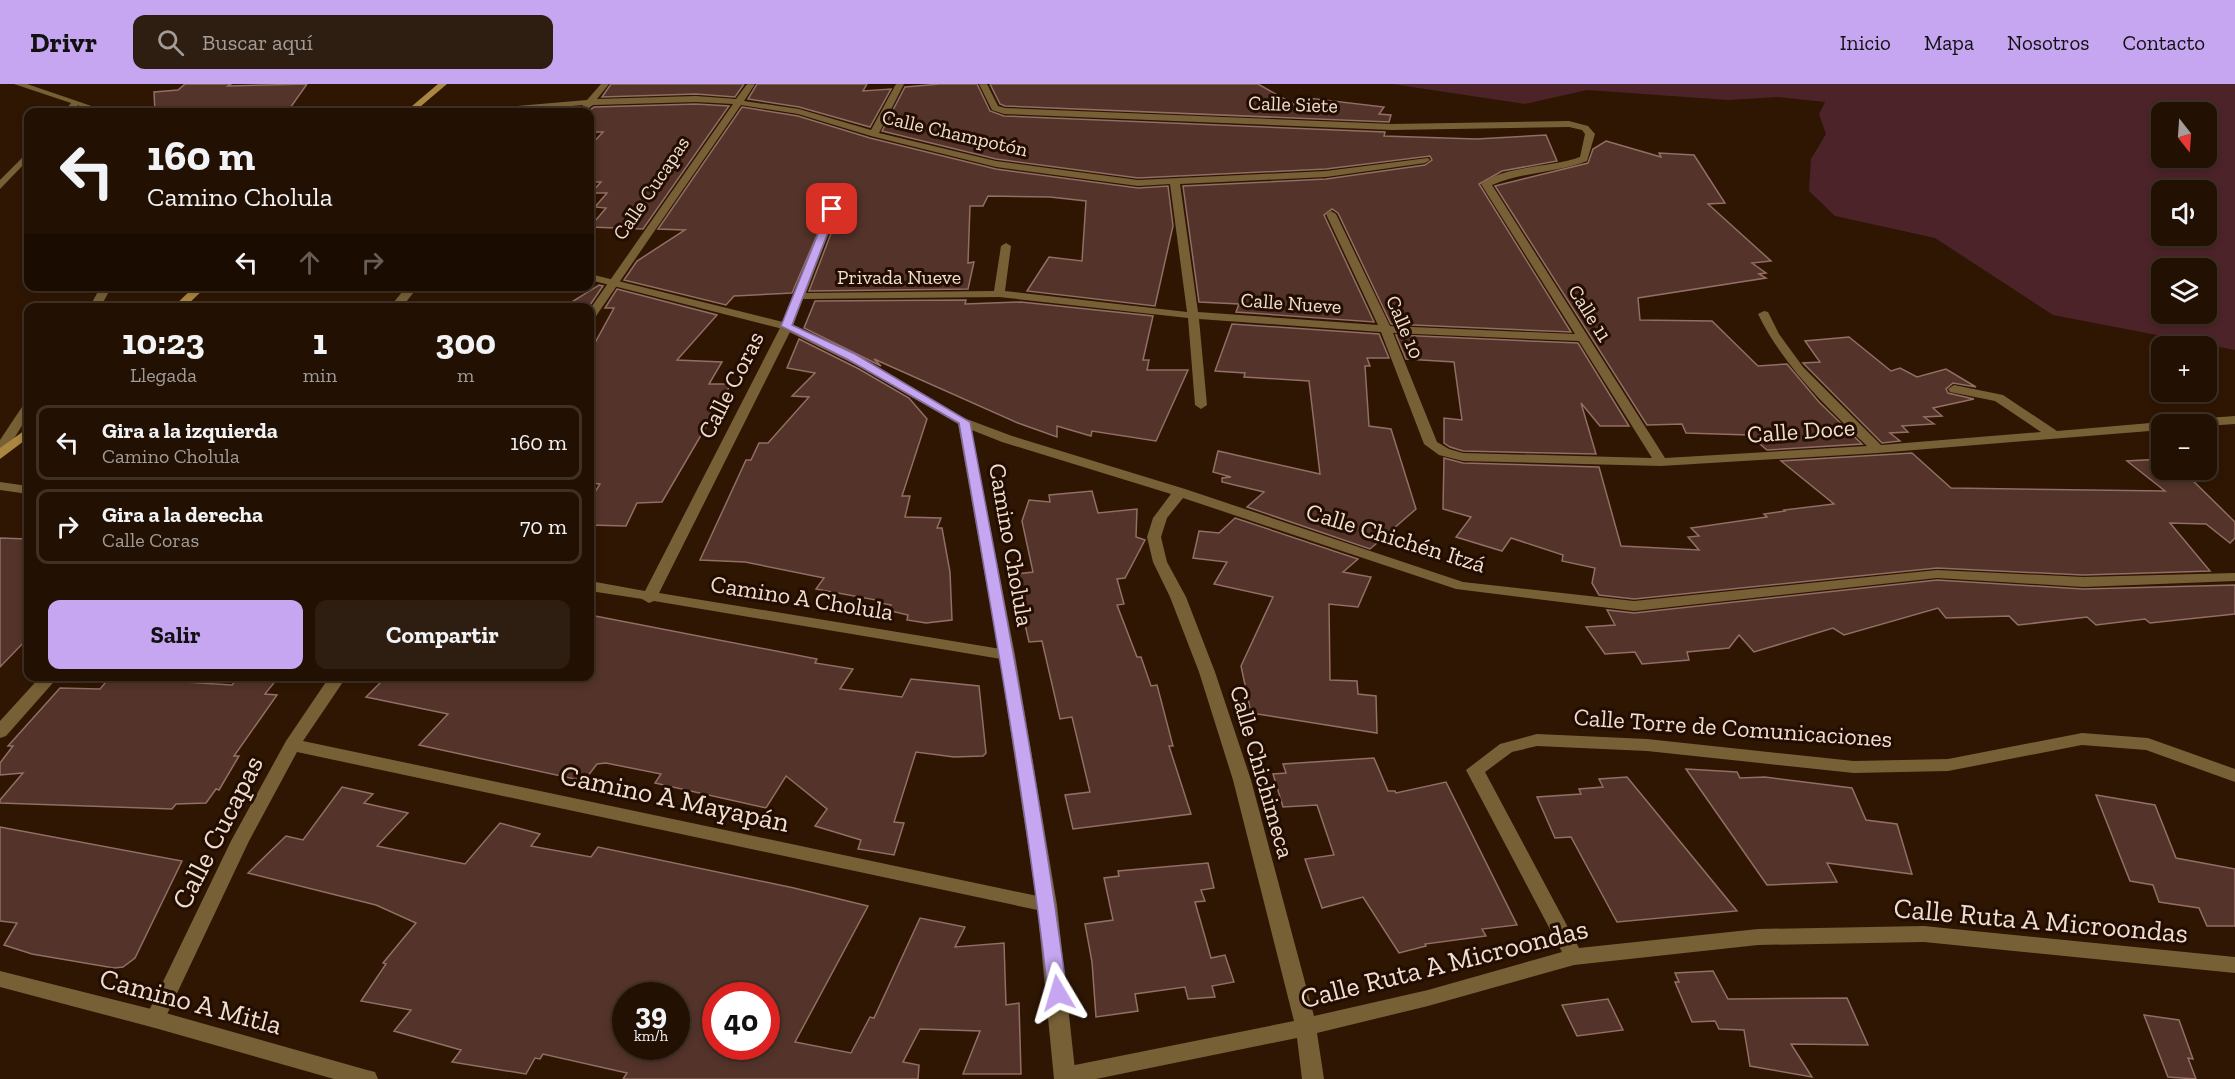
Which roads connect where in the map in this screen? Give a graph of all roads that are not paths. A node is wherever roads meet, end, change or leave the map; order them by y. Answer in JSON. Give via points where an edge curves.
{"nodes":[{"id":1,"x":18,"y":84,"type":"edge"},
{"id":2,"x":443,"y":84,"type":"edge"},
{"id":3,"x":605,"y":84,"type":"edge"},
{"id":4,"x":751,"y":84,"type":"edge"},
{"id":5,"x":900,"y":84,"type":"edge"},
{"id":6,"x":983,"y":84,"type":"edge"},
{"id":7,"x":591,"y":102,"type":"junction"},
{"id":8,"x":737,"y":102,"type":"junction"},
{"id":9,"x":76,"y":103,"type":"junction"},
{"id":10,"x":71,"y":108,"type":"edge"},
{"id":11,"x":92,"y":108,"type":"edge"},
{"id":12,"x":414,"y":108,"type":"edge"},
{"id":13,"x":524,"y":108,"type":"edge"},
{"id":14,"x":585,"y":108,"type":"edge"},
{"id":15,"x":874,"y":134,"type":"junction"},
{"id":16,"x":24,"y":159,"type":"edge"},
{"id":17,"x":1425,"y":160,"type":"dead end"},
{"id":18,"x":1175,"y":183,"type":"junction"},
{"id":19,"x":1486,"y":184,"type":"joint"},
{"id":20,"x":0,"y":186,"type":"edge"},
{"id":21,"x":841,"y":188,"type":"dead end"},
{"id":22,"x":1331,"y":214,"type":"dead end"},
{"id":23,"x":1006,"y":246,"type":"dead end"},
{"id":24,"x":594,"y":278,"type":"edge"},
{"id":25,"x":613,"y":284,"type":"junction"},
{"id":26,"x":196,"y":291,"type":"edge"},
{"id":27,"x":409,"y":291,"type":"edge"},
{"id":28,"x":999,"y":294,"type":"junction"},
{"id":29,"x":800,"y":296,"type":"junction"},
{"id":30,"x":183,"y":303,"type":"edge"},
{"id":31,"x":399,"y":303,"type":"edge"},
{"id":32,"x":594,"y":311,"type":"edge"},
{"id":33,"x":1764,"y":314,"type":"dead end"},
{"id":34,"x":1193,"y":315,"type":"junction"},
{"id":35,"x":787,"y":326,"type":"junction"},
{"id":36,"x":1386,"y":329,"type":"junction"},
{"id":37,"x":1582,"y":338,"type":"junction"},
{"id":38,"x":1954,"y":389,"type":"dead end"},
{"id":39,"x":1201,"y":405,"type":"dead end"},
{"id":40,"x":24,"y":413,"type":"edge"},
{"id":41,"x":2235,"y":420,"type":"edge"},
{"id":42,"x":2217,"y":421,"type":"edge"},
{"id":43,"x":964,"y":422,"type":"junction"},
{"id":44,"x":2151,"y":427,"type":"edge"},
{"id":45,"x":24,"y":435,"type":"edge"},
{"id":46,"x":2055,"y":435,"type":"junction"},
{"id":47,"x":1878,"y":449,"type":"junction"},
{"id":48,"x":0,"y":450,"type":"edge"},
{"id":49,"x":1444,"y":452,"type":"joint"},
{"id":50,"x":0,"y":456,"type":"edge"},
{"id":51,"x":1661,"y":462,"type":"junction"},
{"id":52,"x":0,"y":486,"type":"edge"},
{"id":53,"x":24,"y":489,"type":"edge"},
{"id":54,"x":1180,"y":492,"type":"junction"},
{"id":55,"x":2235,"y":577,"type":"edge"},
{"id":56,"x":594,"y":587,"type":"edge"},
{"id":57,"x":649,"y":598,"type":"junction"},
{"id":58,"x":1007,"y":655,"type":"junction"},
{"id":59,"x":46,"y":681,"type":"edge"},
{"id":60,"x":336,"y":681,"type":"edge"},
{"id":61,"x":0,"y":732,"type":"edge"},
{"id":62,"x":292,"y":745,"type":"junction"},
{"id":63,"x":2235,"y":776,"type":"edge"},
{"id":64,"x":1047,"y":904,"type":"junction"},
{"id":65,"x":1574,"y":957,"type":"junction"},
{"id":66,"x":2235,"y":965,"type":"edge"},
{"id":67,"x":0,"y":979,"type":"edge"},
{"id":68,"x":155,"y":1019,"type":"junction"},
{"id":69,"x":1306,"y":1027,"type":"junction"},
{"id":70,"x":1065,"y":1077,"type":"edge"},
{"id":71,"x":367,"y":1079,"type":"edge"},
{"id":72,"x":1313,"y":1079,"type":"edge"}],
"edges":[{"from":1,"to":9,"type":"street"},
{"from":2,"to":12,"type":"main road"},
{"from":3,"to":7,"type":"street"},
{"from":4,"to":8,"type":"street","name":"Calle Cucapas"},
{"from":5,"to":15,"type":"street"},
{"from":6,"to":19,"type":"street","name":"Calle Siete","via":[[999,110],[1392,127],[1569,124],[1585,128],[1590,134],[1584,159],[1572,165],[1501,176]]},
{"from":7,"to":8,"type":"street","name":"Calle Champotón"},
{"from":7,"to":13,"type":"street","name":"Calle Champotón"},
{"from":7,"to":14,"type":"street"},
{"from":8,"to":15,"type":"street","name":"Calle Champotón","via":[[799,112]]},
{"from":8,"to":25,"type":"street","name":"Calle Cucapas"},
{"from":9,"to":10,"type":"street"},
{"from":9,"to":11,"type":"street"},
{"from":15,"to":18,"type":"street","name":"Calle Champotón","via":[[996,164],[1138,183]]},
{"from":16,"to":20,"type":"street"},
{"from":17,"to":18,"type":"street","name":"Calle Champotón","via":[[1326,174]]},
{"from":18,"to":34,"type":"street"},
{"from":19,"to":37,"type":"street","name":"Calle 11"},
{"from":21,"to":29,"type":"street","name":"Calle Coras"},
{"from":22,"to":36,"type":"street","name":"Calle 10"},
{"from":23,"to":28,"type":"street"},
{"from":24,"to":25,"type":"street"},
{"from":25,"to":32,"type":"street","name":"Calle Cucapas"},
{"from":25,"to":35,"type":"street"},
{"from":26,"to":30,"type":"main road"},
{"from":27,"to":31,"type":"street"},
{"from":28,"to":29,"type":"street","name":"Privada Nueve"},
{"from":28,"to":34,"type":"street","name":"Calle Nueve"},
{"from":29,"to":35,"type":"street","name":"Calle Coras"},
{"from":33,"to":47,"type":"street","via":[[1771,331],[1814,386]]},
{"from":34,"to":36,"type":"street","name":"Calle Nueve"},
{"from":34,"to":39,"type":"street"},
{"from":35,"to":43,"type":"street","via":[[855,359]]},
{"from":35,"to":57,"type":"street","name":"Calle Coras"},
{"from":36,"to":37,"type":"street","name":"Calle Nueve"},
{"from":36,"to":49,"type":"street","name":"Calle 10","via":[[1431,444]]},
{"from":37,"to":51,"type":"street","name":"Calle 11"},
{"from":38,"to":46,"type":"street","via":[[1999,398]]},
{"from":40,"to":48,"type":"street"},
{"from":41,"to":42,"type":"street"},
{"from":43,"to":54,"type":"street","name":"Calle Chichén Itzá"},
{"from":43,"to":58,"type":"street","name":"Camino Cholula"},
{"from":44,"to":46,"type":"street","name":"Calle Doce"},
{"from":45,"to":50,"type":"main road"},
{"from":46,"to":47,"type":"street","name":"Calle Doce"},
{"from":47,"to":51,"type":"street","name":"Calle Doce"},
{"from":49,"to":51,"type":"street","name":"Calle Doce","via":[[1463,457]]},
{"from":52,"to":53,"type":"street"},
{"from":54,"to":55,"type":"street","name":"Calle Chichén Itzá","via":[[1461,586],[1634,606],[1937,574],[2083,582]]},
{"from":54,"to":69,"type":"street","name":"Calle Chichimeca","via":[[1160,518],[1154,537],[1160,562],[1208,672],[1242,780]]},
{"from":56,"to":57,"type":"street","name":"Camino A Cholula"},
{"from":57,"to":58,"type":"street","name":"Camino A Cholula"},
{"from":58,"to":64,"type":"street","name":"Camino Cholula"},
{"from":59,"to":61,"type":"street"},
{"from":60,"to":62,"type":"street","name":"Calle Cucapas"},
{"from":62,"to":64,"type":"street","name":"Camino A Mayapán"},
{"from":62,"to":68,"type":"street","name":"Calle Cucapas","via":[[240,841]]},
{"from":63,"to":65,"type":"street","name":"Calle Torre de Comunicaciones","via":[[2148,744],[2082,739],[1948,765],[1854,767],[1647,745],[1537,740],[1506,748],[1475,770]]},
{"from":64,"to":70,"type":"street","name":"Camino Cholula"},
{"from":65,"to":66,"type":"street","name":"Calle Ruta A Microondas","via":[[1758,937],[1924,934]]},
{"from":65,"to":69,"type":"street","name":"Calle Ruta A Microondas"},
{"from":67,"to":68,"type":"street","name":"Camino A Mitla"},
{"from":68,"to":71,"type":"street","name":"Camino A Mitla"},
{"from":69,"to":70,"type":"street","name":"Calle Ruta A Microondas"},
{"from":69,"to":72,"type":"street","name":"Calle Chichimeca"}]}
